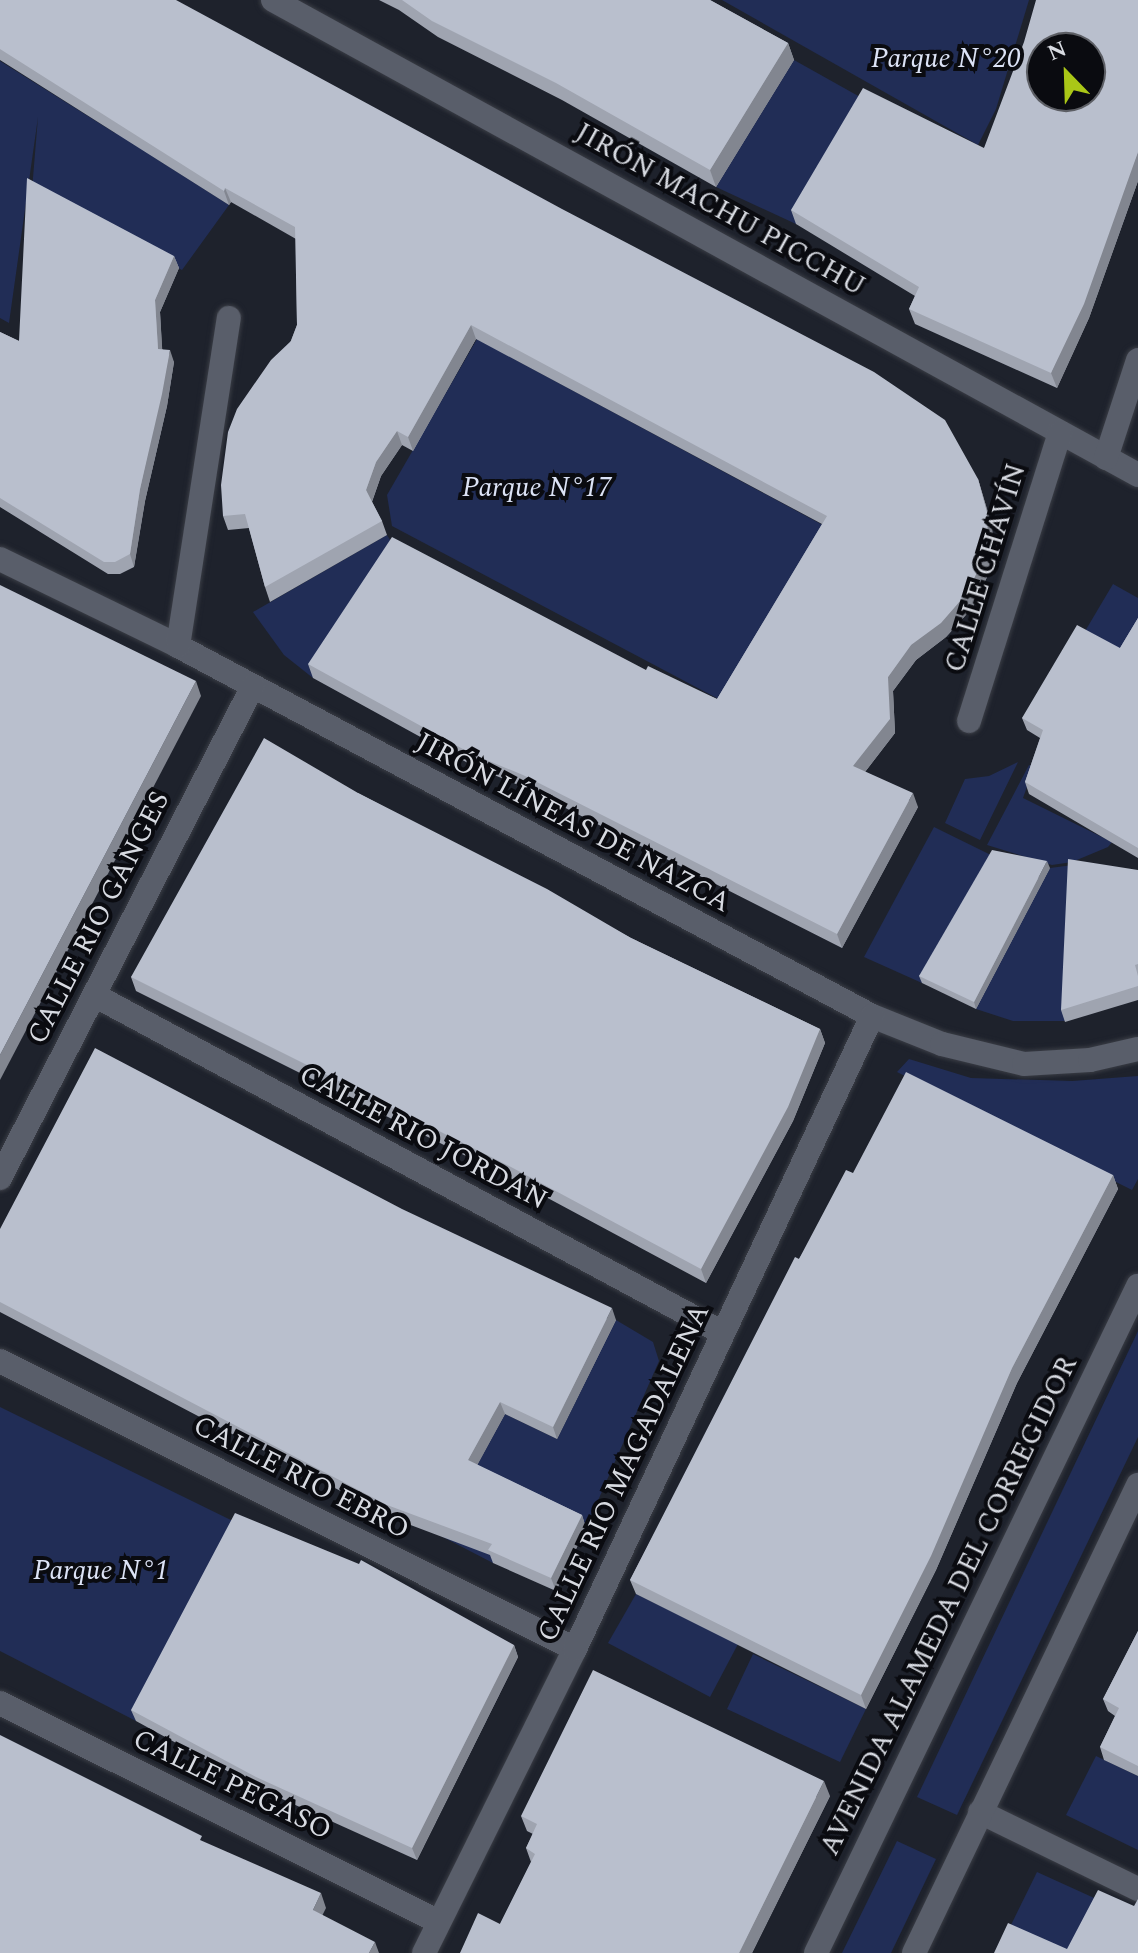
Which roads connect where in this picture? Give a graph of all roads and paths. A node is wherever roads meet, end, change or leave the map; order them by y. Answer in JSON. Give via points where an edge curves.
{"nodes":[{"id":1,"x":273,"y":0,"type":"edge"},
{"id":2,"x":229,"y":318,"type":"dead end"},
{"id":3,"x":1138,"y":360,"type":"edge"},
{"id":4,"x":1060,"y":433,"type":"junction"},
{"id":5,"x":1106,"y":458,"type":"junction"},
{"id":6,"x":1138,"y":475,"type":"edge"},
{"id":7,"x":0,"y":559,"type":"edge"},
{"id":8,"x":178,"y":646,"type":"junction"},
{"id":9,"x":253,"y":686,"type":"junction"},
{"id":10,"x":969,"y":721,"type":"dead end"},
{"id":11,"x":94,"y":995,"type":"junction"},
{"id":12,"x":872,"y":1016,"type":"junction"},
{"id":13,"x":1138,"y":1049,"type":"edge"},
{"id":14,"x":0,"y":1178,"type":"edge"},
{"id":15,"x":1138,"y":1286,"type":"edge"},
{"id":16,"x":723,"y":1333,"type":"junction"},
{"id":17,"x":0,"y":1361,"type":"edge"},
{"id":18,"x":1138,"y":1485,"type":"edge"},
{"id":19,"x":575,"y":1649,"type":"junction"},
{"id":20,"x":0,"y":1703,"type":"edge"},
{"id":21,"x":980,"y":1812,"type":"junction"},
{"id":22,"x":1138,"y":1889,"type":"edge"},
{"id":23,"x":438,"y":1921,"type":"junction"},
{"id":24,"x":424,"y":1953,"type":"edge"},
{"id":25,"x":816,"y":1953,"type":"edge"},
{"id":26,"x":914,"y":1953,"type":"edge"}],
"edges":[{"from":1,"to":4,"type":"street","name":"JIRÓN MACHU PICCHU"},
{"from":2,"to":8,"type":"street"},
{"from":3,"to":5,"type":"street"},
{"from":4,"to":5,"type":"street","name":"JIRÓN MACHU PICCHU"},
{"from":4,"to":10,"type":"street","name":"CALLE CHAVÍN"},
{"from":5,"to":6,"type":"street","name":"JIRÓN MACHU PICCHU"},
{"from":7,"to":8,"type":"street","name":"JIRÓN LÍNEAS DE NAZCA"},
{"from":8,"to":9,"type":"street","name":"JIRÓN LÍNEAS DE NAZCA"},
{"from":9,"to":11,"type":"street","name":"CALLE RIO GANGES"},
{"from":9,"to":12,"type":"street","name":"JIRÓN LÍNEAS DE NAZCA"},
{"from":11,"to":14,"type":"street","name":"CALLE RIO GANGES"},
{"from":11,"to":16,"type":"street","name":"CALLE RIO JORDAN"},
{"from":12,"to":13,"type":"street","name":"JIRÓN LÍNEAS DE NAZCA","via":[[942,1044],[1024,1064],[1090,1060]]},
{"from":12,"to":16,"type":"street","name":"CALLE RIO MAGADALENA"},
{"from":15,"to":25,"type":"street","name":"AVENIDA ALAMEDA DEL CORREGIDOR"},
{"from":16,"to":19,"type":"street","name":"CALLE RIO MAGADALENA"},
{"from":17,"to":19,"type":"street","name":"CALLE RIO EBRO"},
{"from":18,"to":21,"type":"street"},
{"from":19,"to":23,"type":"street","name":"CALLE RIO MAGADALENA"},
{"from":20,"to":23,"type":"street","name":"CALLE PEGASO"},
{"from":21,"to":22,"type":"street"},
{"from":21,"to":26,"type":"street"},
{"from":23,"to":24,"type":"street","name":"CALLE RIO MAGADALENA"}]}
